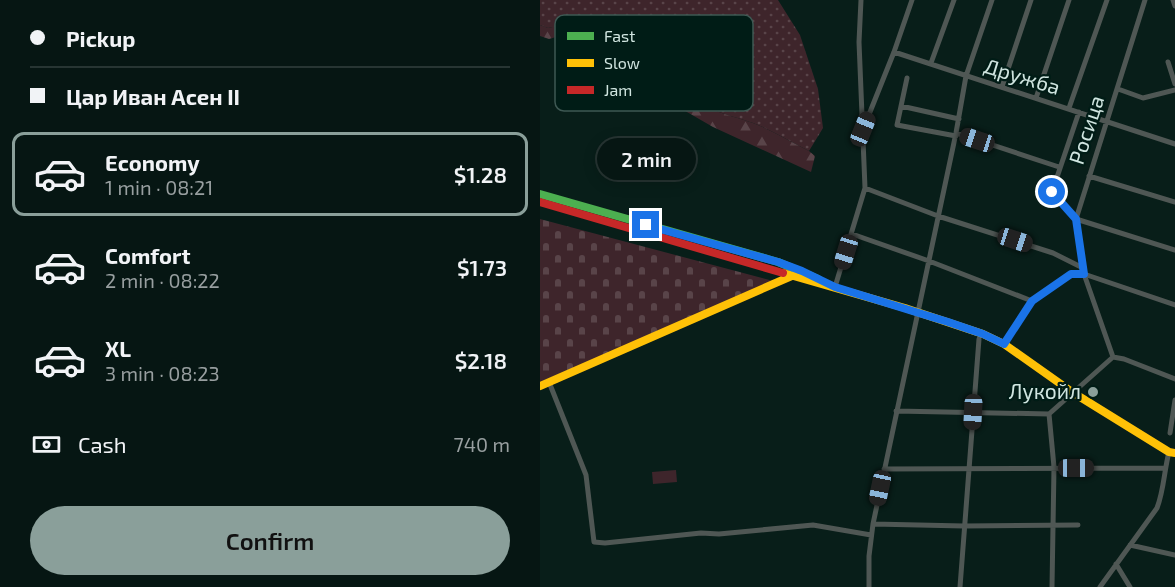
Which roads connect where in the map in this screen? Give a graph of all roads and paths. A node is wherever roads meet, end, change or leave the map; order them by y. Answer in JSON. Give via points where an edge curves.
{"nodes":[{"id":1,"x":861,"y":0,"type":"edge"},
{"id":2,"x":912,"y":0,"type":"edge"},
{"id":3,"x":954,"y":0,"type":"edge"},
{"id":4,"x":992,"y":0,"type":"edge"},
{"id":5,"x":1031,"y":0,"type":"edge"},
{"id":6,"x":1069,"y":0,"type":"edge"},
{"id":7,"x":1107,"y":0,"type":"edge"},
{"id":8,"x":1138,"y":0,"type":"edge"},
{"id":9,"x":1173,"y":0,"type":"edge"},
{"id":10,"x":1146,"y":1,"type":"edge"},
{"id":11,"x":1175,"y":6,"type":"edge"},
{"id":12,"x":894,"y":51,"type":"junction"},
{"id":13,"x":1168,"y":62,"type":"dead end"},
{"id":14,"x":931,"y":63,"type":"junction"},
{"id":15,"x":966,"y":76,"type":"junction"},
{"id":16,"x":907,"y":78,"type":"dead end"},
{"id":17,"x":1175,"y":84,"type":"edge"},
{"id":18,"x":1002,"y":87,"type":"junction"},
{"id":19,"x":1118,"y":89,"type":"junction"},
{"id":20,"x":1175,"y":90,"type":"edge"},
{"id":21,"x":1036,"y":98,"type":"junction"},
{"id":22,"x":901,"y":106,"type":"junction"},
{"id":23,"x":1069,"y":108,"type":"junction"},
{"id":24,"x":1079,"y":112,"type":"junction"},
{"id":25,"x":959,"y":119,"type":"junction"},
{"id":26,"x":1107,"y":121,"type":"junction"},
{"id":27,"x":863,"y":129,"type":"junction"},
{"id":28,"x":956,"y":134,"type":"junction"},
{"id":29,"x":1175,"y":144,"type":"edge"},
{"id":30,"x":1059,"y":167,"type":"junction"},
{"id":31,"x":1089,"y":176,"type":"junction"},
{"id":32,"x":866,"y":188,"type":"junction"},
{"id":33,"x":540,"y":194,"type":"edge"},
{"id":34,"x":1175,"y":201,"type":"edge"},
{"id":35,"x":540,"y":202,"type":"edge"},
{"id":36,"x":938,"y":216,"type":"junction"},
{"id":37,"x":1076,"y":219,"type":"junction"},
{"id":38,"x":852,"y":234,"type":"junction"},
{"id":39,"x":1175,"y":250,"type":"edge"},
{"id":40,"x":929,"y":261,"type":"junction"},
{"id":41,"x":802,"y":271,"type":"junction"},
{"id":42,"x":1083,"y":271,"type":"junction"},
{"id":43,"x":792,"y":275,"type":"junction"},
{"id":44,"x":835,"y":287,"type":"junction"},
{"id":45,"x":1032,"y":301,"type":"junction"},
{"id":46,"x":1175,"y":305,"type":"edge"},
{"id":47,"x":917,"y":312,"type":"junction"},
{"id":48,"x":979,"y":339,"type":"dead end"},
{"id":49,"x":1004,"y":344,"type":"junction"},
{"id":50,"x":1113,"y":357,"type":"junction"},
{"id":51,"x":1175,"y":379,"type":"edge"},
{"id":52,"x":549,"y":382,"type":"junction"},
{"id":53,"x":540,"y":386,"type":"edge"},
{"id":54,"x":1072,"y":392,"type":"junction"},
{"id":55,"x":1175,"y":400,"type":"edge"},
{"id":56,"x":896,"y":411,"type":"junction"},
{"id":57,"x":973,"y":412,"type":"junction"},
{"id":58,"x":1048,"y":414,"type":"junction"},
{"id":59,"x":1170,"y":433,"type":"dead end"},
{"id":60,"x":1172,"y":452,"type":"edge"},
{"id":61,"x":1054,"y":468,"type":"junction"},
{"id":62,"x":1165,"y":468,"type":"junction"},
{"id":63,"x":884,"y":469,"type":"junction"},
{"id":64,"x":970,"y":470,"type":"junction"},
{"id":65,"x":873,"y":524,"type":"junction"},
{"id":66,"x":1053,"y":525,"type":"junction"},
{"id":67,"x":1078,"y":525,"type":"dead end"},
{"id":68,"x":964,"y":526,"type":"junction"},
{"id":69,"x":871,"y":535,"type":"junction"},
{"id":70,"x":1130,"y":545,"type":"junction"},
{"id":71,"x":1175,"y":555,"type":"edge"},
{"id":72,"x":1116,"y":564,"type":"junction"},
{"id":73,"x":869,"y":587,"type":"edge"},
{"id":74,"x":960,"y":587,"type":"edge"},
{"id":75,"x":1052,"y":587,"type":"edge"},
{"id":76,"x":1100,"y":587,"type":"edge"},
{"id":77,"x":1130,"y":587,"type":"edge"}],
"edges":[{"from":1,"to":27,"type":"street"},
{"from":2,"to":12,"type":"street"},
{"from":3,"to":14,"type":"street"},
{"from":4,"to":15,"type":"street"},
{"from":5,"to":18,"type":"street"},
{"from":6,"to":21,"type":"street"},
{"from":7,"to":23,"type":"street"},
{"from":8,"to":10,"type":"street"},
{"from":9,"to":11,"type":"street"},
{"from":10,"to":19,"type":"street","name":"Росица"},
{"from":12,"to":14,"type":"street","name":"Дружба"},
{"from":12,"to":27,"type":"street"},
{"from":13,"to":17,"type":"street"},
{"from":14,"to":15,"type":"street","name":"Дружба"},
{"from":15,"to":18,"type":"street","name":"Дружба"},
{"from":15,"to":25,"type":"street"},
{"from":16,"to":22,"type":"street"},
{"from":18,"to":21,"type":"street","name":"Дружба"},
{"from":19,"to":20,"type":"street","via":[[1143,98]]},
{"from":19,"to":26,"type":"street","name":"Росица"},
{"from":21,"to":23,"type":"street","name":"Дружба"},
{"from":22,"to":25,"type":"street"},
{"from":22,"to":28,"type":"street","via":[[897,125]]},
{"from":23,"to":24,"type":"street","name":"Дружба"},
{"from":24,"to":26,"type":"street","name":"Дружба"},
{"from":24,"to":30,"type":"street"},
{"from":25,"to":28,"type":"street"},
{"from":26,"to":29,"type":"street","name":"Дружба"},
{"from":26,"to":31,"type":"street","name":"Росица"},
{"from":27,"to":32,"type":"street"},
{"from":28,"to":30,"type":"street"},
{"from":28,"to":36,"type":"street"},
{"from":30,"to":37,"type":"street","via":[[1052,192]]},
{"from":31,"to":34,"type":"street"},
{"from":31,"to":37,"type":"street","name":"Росица"},
{"from":32,"to":36,"type":"street"},
{"from":32,"to":38,"type":"street"},
{"from":33,"to":41,"type":"street"},
{"from":35,"to":43,"type":"street"},
{"from":36,"to":40,"type":"street"},
{"from":36,"to":42,"type":"street","via":[[1053,253]]},
{"from":37,"to":39,"type":"street"},
{"from":37,"to":42,"type":"street","name":"Росица"},
{"from":38,"to":40,"type":"street"},
{"from":38,"to":44,"type":"street"},
{"from":40,"to":45,"type":"street"},
{"from":40,"to":47,"type":"street"},
{"from":41,"to":43,"type":"street"},
{"from":41,"to":44,"type":"street"},
{"from":42,"to":45,"type":"street","via":[[1071,274]]},
{"from":42,"to":46,"type":"street"},
{"from":42,"to":50,"type":"street","name":"Росица"},
{"from":43,"to":44,"type":"street"},
{"from":43,"to":52,"type":"street"},
{"from":44,"to":47,"type":"street"},
{"from":45,"to":49,"type":"street"},
{"from":47,"to":49,"type":"street"},
{"from":47,"to":56,"type":"street"},
{"from":48,"to":57,"type":"street"},
{"from":49,"to":54,"type":"street"},
{"from":50,"to":51,"type":"street"},
{"from":50,"to":54,"type":"street"},
{"from":52,"to":53,"type":"street"},
{"from":52,"to":69,"type":"street","via":[[586,475],[594,542],[813,525]]},
{"from":54,"to":58,"type":"street"},
{"from":54,"to":60,"type":"street"},
{"from":55,"to":59,"type":"street"},
{"from":56,"to":57,"type":"street"},
{"from":56,"to":63,"type":"street"},
{"from":57,"to":58,"type":"street"},
{"from":57,"to":64,"type":"street"},
{"from":58,"to":61,"type":"street"},
{"from":60,"to":62,"type":"street"},
{"from":61,"to":62,"type":"street"},
{"from":61,"to":64,"type":"street"},
{"from":61,"to":66,"type":"street"},
{"from":62,"to":70,"type":"street","via":[[1157,508]]},
{"from":63,"to":64,"type":"street"},
{"from":63,"to":65,"type":"street"},
{"from":64,"to":68,"type":"street"},
{"from":65,"to":68,"type":"street"},
{"from":65,"to":69,"type":"street"},
{"from":66,"to":67,"type":"street"},
{"from":66,"to":68,"type":"street"},
{"from":66,"to":75,"type":"street"},
{"from":68,"to":74,"type":"street"},
{"from":69,"to":73,"type":"street"},
{"from":70,"to":71,"type":"street"},
{"from":70,"to":72,"type":"street"},
{"from":72,"to":76,"type":"street"},
{"from":72,"to":77,"type":"street"}]}
